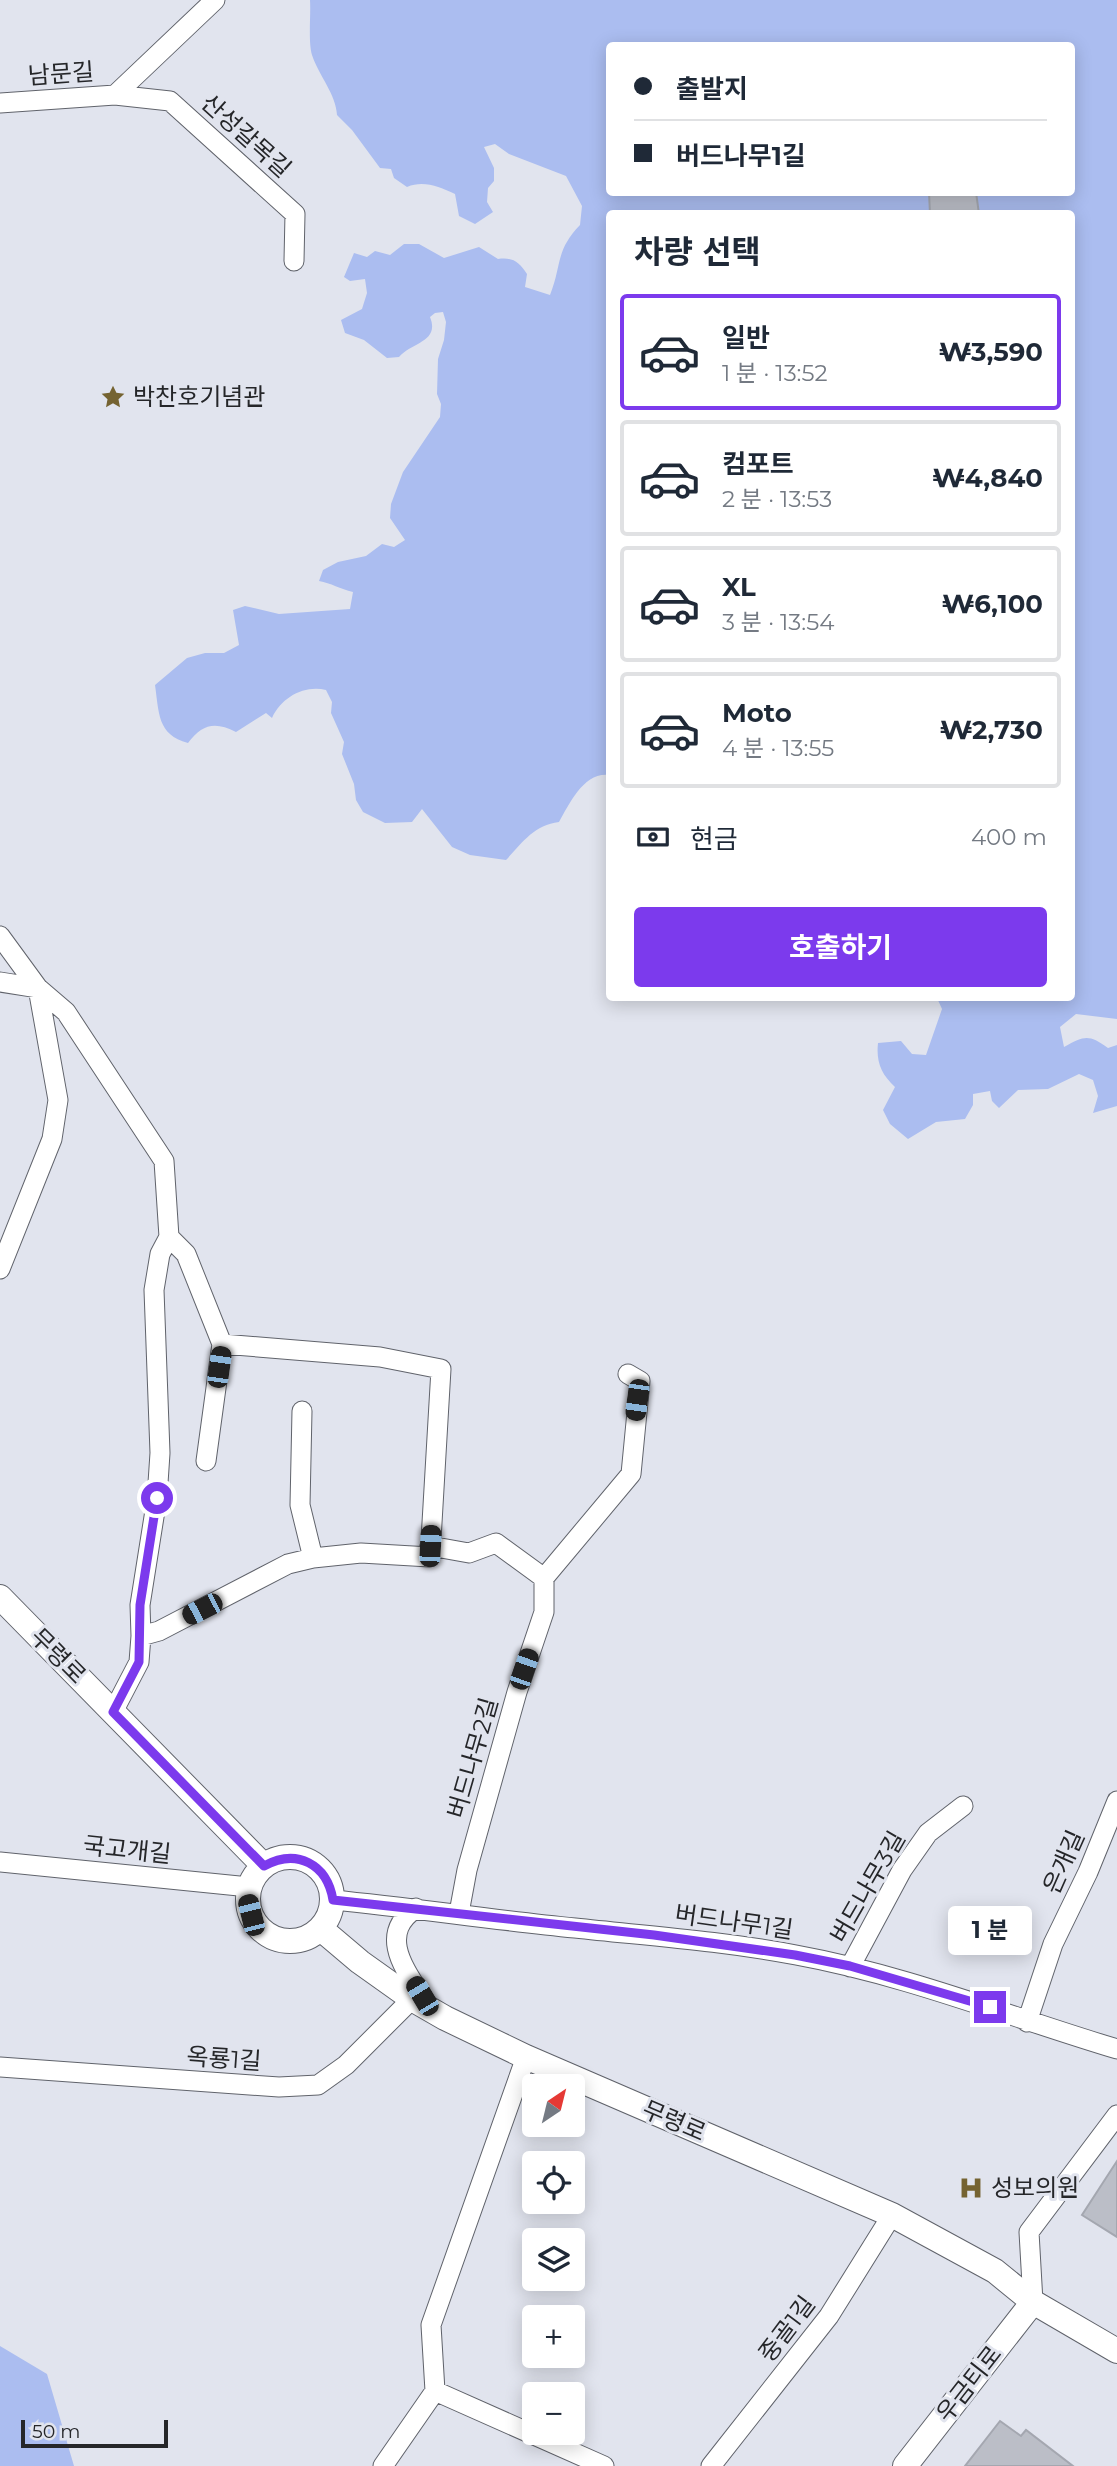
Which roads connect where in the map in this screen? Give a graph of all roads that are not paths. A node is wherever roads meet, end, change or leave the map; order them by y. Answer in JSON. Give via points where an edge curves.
{"nodes":[{"id":1,"x":215,"y":0,"type":"edge"},
{"id":2,"x":115,"y":94,"type":"junction"},
{"id":3,"x":0,"y":103,"type":"edge"},
{"id":4,"x":294,"y":261,"type":"dead end"},
{"id":5,"x":0,"y":936,"type":"edge"},
{"id":6,"x":0,"y":982,"type":"edge"},
{"id":7,"x":38,"y":988,"type":"junction"},
{"id":8,"x":169,"y":1237,"type":"junction"},
{"id":9,"x":0,"y":1269,"type":"edge"},
{"id":10,"x":222,"y":1344,"type":"junction"},
{"id":11,"x":628,"y":1374,"type":"dead end"},
{"id":12,"x":302,"y":1411,"type":"dead end"},
{"id":13,"x":206,"y":1461,"type":"dead end"},
{"id":14,"x":430,"y":1546,"type":"junction"},
{"id":15,"x":313,"y":1558,"type":"junction"},
{"id":16,"x":544,"y":1578,"type":"junction"},
{"id":17,"x":0,"y":1597,"type":"edge"},
{"id":18,"x":141,"y":1636,"type":"junction"},
{"id":19,"x":113,"y":1712,"type":"junction"},
{"id":20,"x":1117,"y":1801,"type":"edge"},
{"id":21,"x":963,"y":1806,"type":"dead end"},
{"id":22,"x":0,"y":1862,"type":"edge"},
{"id":23,"x":264,"y":1866,"type":"junction"},
{"id":24,"x":249,"y":1887,"type":"junction"},
{"id":25,"x":333,"y":1900,"type":"junction"},
{"id":26,"x":416,"y":1908,"type":"junction"},
{"id":27,"x":459,"y":1913,"type":"junction"},
{"id":28,"x":321,"y":1929,"type":"junction"},
{"id":29,"x":850,"y":1966,"type":"junction"},
{"id":30,"x":421,"y":2004,"type":"junction"},
{"id":31,"x":1027,"y":2022,"type":"junction"},
{"id":32,"x":1117,"y":2049,"type":"edge"},
{"id":33,"x":526,"y":2057,"type":"junction"},
{"id":34,"x":0,"y":2067,"type":"edge"},
{"id":35,"x":1117,"y":2115,"type":"edge"},
{"id":36,"x":892,"y":2215,"type":"junction"},
{"id":37,"x":1033,"y":2302,"type":"junction"},
{"id":38,"x":1117,"y":2351,"type":"edge"},
{"id":39,"x":435,"y":2391,"type":"junction"},
{"id":40,"x":383,"y":2466,"type":"edge"},
{"id":41,"x":604,"y":2466,"type":"edge"},
{"id":42,"x":711,"y":2466,"type":"edge"},
{"id":43,"x":905,"y":2466,"type":"edge"}],
"edges":[{"from":1,"to":2,"type":"street","name":"남문길"},
{"from":2,"to":3,"type":"street","name":"남문길"},
{"from":2,"to":4,"type":"street","name":"산성갈목길","via":[[170,101],[295,214]]},
{"from":5,"to":7,"type":"street"},
{"from":6,"to":7,"type":"street"},
{"from":7,"to":8,"type":"street","via":[[65,1012],[164,1161]]},
{"from":7,"to":9,"type":"street","via":[[58,1100],[52,1139]]},
{"from":8,"to":10,"type":"street","via":[[186,1254]]},
{"from":8,"to":18,"type":"street","via":[[160,1254],[154,1290],[160,1453],[140,1605]]},
{"from":10,"to":13,"type":"street"},
{"from":10,"to":14,"type":"street","via":[[380,1357],[441,1369]]},
{"from":11,"to":16,"type":"street","via":[[640,1381],[631,1474]]},
{"from":12,"to":15,"type":"street","via":[[300,1505]]},
{"from":14,"to":15,"type":"street","via":[[429,1557],[361,1553]]},
{"from":14,"to":16,"type":"street","via":[[468,1553],[496,1543]]},
{"from":15,"to":18,"type":"street","via":[[288,1564]]},
{"from":16,"to":27,"type":"street","name":"버드나무2길","via":[[544,1612],[517,1692]]},
{"from":17,"to":19,"type":"main road","name":"무령로"},
{"from":18,"to":19,"type":"street","via":[[139,1662]]},
{"from":19,"to":23,"type":"main road","name":"무령로"},
{"from":20,"to":31,"type":"street","name":"은개길","via":[[1054,1944]]},
{"from":21,"to":29,"type":"street","name":"버드나무3길","via":[[928,1833],[902,1870]]},
{"from":22,"to":24,"type":"street","name":"국고개길"},
{"from":23,"to":24,"type":"main road"},
{"from":23,"to":25,"type":"main road","via":[[276,1859],[303,1859],[324,1875]]},
{"from":24,"to":28,"type":"main road","via":[[251,1915],[269,1936],[296,1941]]},
{"from":25,"to":26,"type":"street","name":"버드나무1길"},
{"from":25,"to":28,"type":"main road"},
{"from":26,"to":27,"type":"street","name":"버드나무1길"},
{"from":26,"to":30,"type":"street","via":[[402,1918],[394,1934],[399,1957]]},
{"from":27,"to":29,"type":"street","name":"버드나무1길","via":[[693,1940]]},
{"from":28,"to":30,"type":"main road","name":"무령로"},
{"from":29,"to":31,"type":"street","name":"버드나무1길"},
{"from":30,"to":33,"type":"main road","name":"무령로"},
{"from":30,"to":34,"type":"street","name":"옥룡1길","via":[[318,2085],[279,2087]]},
{"from":31,"to":32,"type":"street","name":"버드나무1길"},
{"from":33,"to":36,"type":"main road","name":"무령로"},
{"from":33,"to":39,"type":"street","via":[[431,2325]]},
{"from":35,"to":37,"type":"street","via":[[1030,2232]]},
{"from":36,"to":37,"type":"main road","name":"무령로","via":[[995,2271]]},
{"from":36,"to":42,"type":"street","name":"중골1길","via":[[829,2316]]},
{"from":37,"to":38,"type":"main road","name":"무령로"},
{"from":37,"to":43,"type":"main road","name":"우금티로"},
{"from":39,"to":40,"type":"street"},
{"from":39,"to":41,"type":"street"}]}
